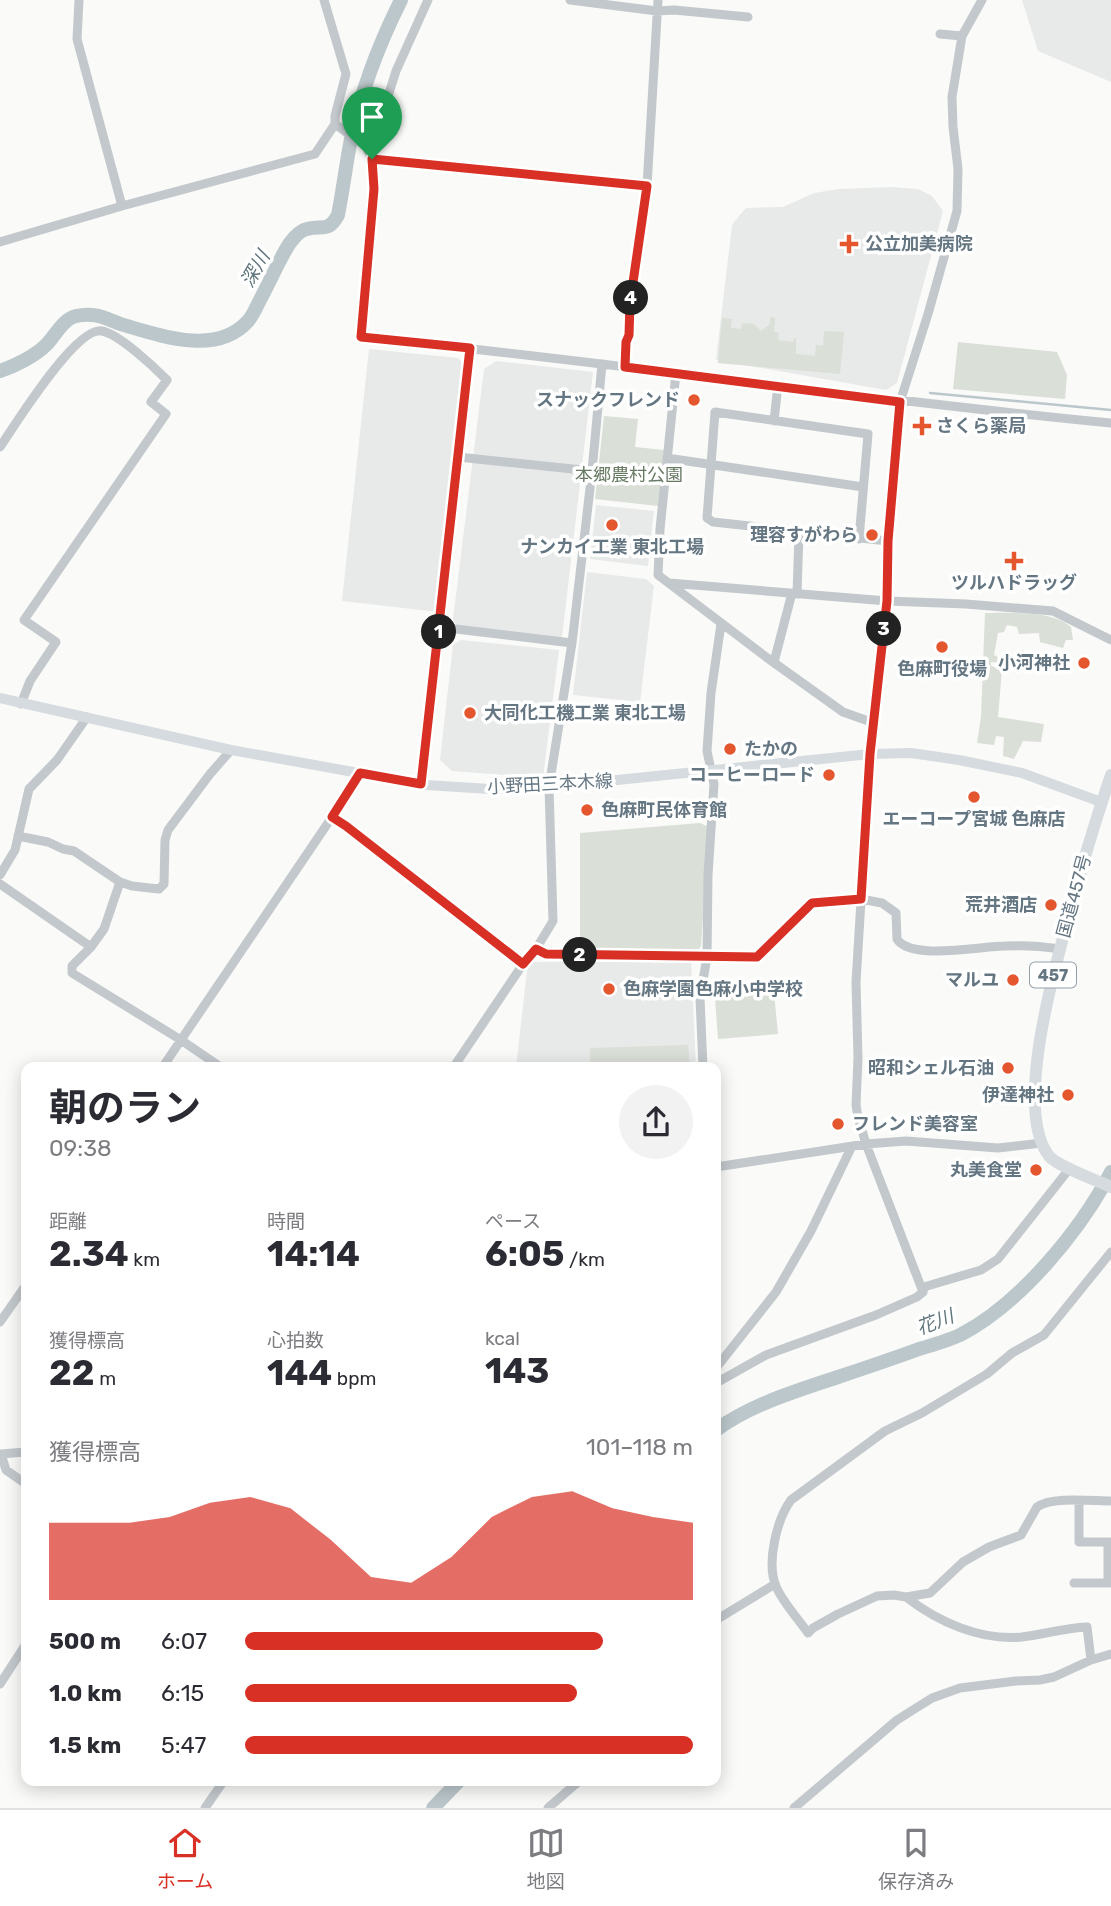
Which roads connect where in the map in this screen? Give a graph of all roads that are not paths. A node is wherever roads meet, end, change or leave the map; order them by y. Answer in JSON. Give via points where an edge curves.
{"nodes":[{"id":1,"x":79,"y":0,"type":"edge"},
{"id":2,"x":324,"y":0,"type":"edge"},
{"id":3,"x":428,"y":0,"type":"edge"},
{"id":4,"x":570,"y":0,"type":"edge"},
{"id":5,"x":659,"y":0,"type":"edge"},
{"id":6,"x":982,"y":0,"type":"edge"},
{"id":7,"x":657,"y":11,"type":"junction"},
{"id":8,"x":748,"y":18,"type":"dead end"},
{"id":9,"x":940,"y":34,"type":"dead end"},
{"id":10,"x":962,"y":36,"type":"junction"},
{"id":11,"x":335,"y":124,"type":"junction"},
{"id":12,"x":369,"y":152,"type":"junction"},
{"id":13,"x":647,"y":186,"type":"junction"},
{"id":14,"x":122,"y":206,"type":"junction"},
{"id":15,"x":0,"y":242,"type":"edge"},
{"id":16,"x":470,"y":348,"type":"junction"},
{"id":17,"x":602,"y":365,"type":"junction"},
{"id":18,"x":625,"y":367,"type":"junction"},
{"id":19,"x":676,"y":373,"type":"junction"},
{"id":20,"x":778,"y":385,"type":"junction"},
{"id":21,"x":900,"y":402,"type":"junction"},
{"id":22,"x":774,"y":421,"type":"junction"},
{"id":23,"x":1111,"y":423,"type":"edge"},
{"id":24,"x":0,"y":447,"type":"edge"},
{"id":25,"x":458,"y":457,"type":"junction"},
{"id":26,"x":667,"y":458,"type":"junction"},
{"id":27,"x":711,"y":464,"type":"junction"},
{"id":28,"x":592,"y":471,"type":"junction"},
{"id":29,"x":863,"y":487,"type":"junction"},
{"id":30,"x":799,"y":532,"type":"junction"},
{"id":31,"x":859,"y":538,"type":"junction"},
{"id":32,"x":888,"y":541,"type":"junction"},
{"id":33,"x":667,"y":583,"type":"junction"},
{"id":34,"x":795,"y":593,"type":"junction"},
{"id":35,"x":887,"y":601,"type":"junction"},
{"id":36,"x":721,"y":624,"type":"junction"},
{"id":37,"x":439,"y":627,"type":"junction"},
{"id":38,"x":1111,"y":640,"type":"edge"},
{"id":39,"x":572,"y":643,"type":"junction"},
{"id":40,"x":774,"y":662,"type":"junction"},
{"id":41,"x":0,"y":698,"type":"edge"},
{"id":42,"x":21,"y":704,"type":"junction"},
{"id":43,"x":87,"y":718,"type":"junction"},
{"id":44,"x":874,"y":723,"type":"junction"},
{"id":45,"x":231,"y":750,"type":"junction"},
{"id":46,"x":870,"y":754,"type":"junction"},
{"id":47,"x":710,"y":770,"type":"junction"},
{"id":48,"x":360,"y":773,"type":"junction"},
{"id":49,"x":1111,"y":775,"type":"edge"},
{"id":50,"x":421,"y":784,"type":"junction"},
{"id":51,"x":549,"y":787,"type":"junction"},
{"id":52,"x":1106,"y":804,"type":"edge"},
{"id":53,"x":332,"y":817,"type":"junction"},
{"id":54,"x":18,"y":836,"type":"junction"},
{"id":55,"x":0,"y":875,"type":"edge"},
{"id":56,"x":120,"y":882,"type":"junction"},
{"id":57,"x":0,"y":884,"type":"edge"},
{"id":58,"x":861,"y":899,"type":"junction"},
{"id":59,"x":91,"y":947,"type":"junction"},
{"id":60,"x":536,"y":949,"type":"junction"},
{"id":61,"x":1060,"y":949,"type":"junction"},
{"id":62,"x":707,"y":957,"type":"junction"},
{"id":63,"x":523,"y":964,"type":"junction"},
{"id":64,"x":181,"y":1040,"type":"junction"},
{"id":65,"x":166,"y":1062,"type":"edge"},
{"id":66,"x":213,"y":1062,"type":"edge"},
{"id":67,"x":457,"y":1062,"type":"edge"},
{"id":68,"x":703,"y":1062,"type":"edge"},
{"id":69,"x":1042,"y":1143,"type":"junction"},
{"id":70,"x":866,"y":1144,"type":"junction"},
{"id":71,"x":852,"y":1146,"type":"junction"},
{"id":72,"x":721,"y":1166,"type":"edge"},
{"id":73,"x":1070,"y":1168,"type":"junction"},
{"id":74,"x":1111,"y":1187,"type":"edge"},
{"id":75,"x":1111,"y":1252,"type":"edge"},
{"id":76,"x":21,"y":1291,"type":"edge"},
{"id":77,"x":923,"y":1292,"type":"junction"},
{"id":78,"x":0,"y":1322,"type":"edge"},
{"id":79,"x":721,"y":1362,"type":"edge"},
{"id":80,"x":721,"y":1380,"type":"edge"},
{"id":81,"x":21,"y":1452,"type":"edge"},
{"id":82,"x":0,"y":1454,"type":"edge"},
{"id":83,"x":21,"y":1480,"type":"edge"},
{"id":84,"x":1079,"y":1501,"type":"junction"},
{"id":85,"x":1111,"y":1502,"type":"edge"},
{"id":86,"x":1109,"y":1542,"type":"edge"},
{"id":87,"x":1074,"y":1583,"type":"dead end"},
{"id":88,"x":1110,"y":1583,"type":"edge"},
{"id":89,"x":775,"y":1584,"type":"junction"},
{"id":90,"x":906,"y":1597,"type":"junction"},
{"id":91,"x":721,"y":1617,"type":"edge"},
{"id":92,"x":21,"y":1652,"type":"edge"},
{"id":93,"x":1111,"y":1654,"type":"edge"},
{"id":94,"x":1091,"y":1660,"type":"junction"},
{"id":95,"x":0,"y":1684,"type":"edge"},
{"id":96,"x":220,"y":1786,"type":"edge"},
{"id":97,"x":573,"y":1786,"type":"edge"},
{"id":98,"x":205,"y":1808,"type":"edge"},
{"id":99,"x":548,"y":1808,"type":"edge"},
{"id":100,"x":794,"y":1808,"type":"edge"}],
"edges":[{"from":1,"to":14,"type":"street","via":[[77,39]]},
{"from":2,"to":11,"type":"street","via":[[345,70]]},
{"from":3,"to":12,"type":"street","via":[[396,71]]},
{"from":4,"to":7,"type":"street"},
{"from":5,"to":7,"type":"street"},
{"from":6,"to":10,"type":"street"},
{"from":7,"to":8,"type":"street"},
{"from":7,"to":13,"type":"street"},
{"from":9,"to":10,"type":"street"},
{"from":10,"to":21,"type":"street","via":[[952,97],[957,211]]},
{"from":11,"to":12,"type":"street"},
{"from":11,"to":14,"type":"street","via":[[315,153]]},
{"from":12,"to":13,"type":"street"},
{"from":12,"to":16,"type":"street","via":[[374,189],[361,337]]},
{"from":13,"to":18,"type":"street"},
{"from":14,"to":15,"type":"street"},
{"from":16,"to":17,"type":"street"},
{"from":16,"to":25,"type":"street"},
{"from":17,"to":18,"type":"street"},
{"from":17,"to":28,"type":"street"},
{"from":18,"to":19,"type":"street"},
{"from":19,"to":20,"type":"street"},
{"from":19,"to":26,"type":"street"},
{"from":20,"to":21,"type":"street"},
{"from":20,"to":22,"type":"street"},
{"from":21,"to":23,"type":"street"},
{"from":21,"to":32,"type":"street"},
{"from":22,"to":27,"type":"street","via":[[715,412]]},
{"from":22,"to":29,"type":"street","via":[[868,434]]},
{"from":24,"to":42,"type":"street","via":[[61,360],[92,331],[119,339],[167,380],[151,402],[166,414],[24,620],[55,642]]},
{"from":25,"to":28,"type":"street"},
{"from":25,"to":37,"type":"street"},
{"from":26,"to":27,"type":"street"},
{"from":26,"to":33,"type":"street","via":[[659,575]]},
{"from":27,"to":29,"type":"street"},
{"from":27,"to":30,"type":"street","via":[[707,518]]},
{"from":28,"to":39,"type":"street"},
{"from":29,"to":31,"type":"street"},
{"from":30,"to":31,"type":"street"},
{"from":30,"to":34,"type":"street"},
{"from":31,"to":32,"type":"street"},
{"from":32,"to":35,"type":"street"},
{"from":33,"to":34,"type":"street"},
{"from":33,"to":36,"type":"street"},
{"from":34,"to":35,"type":"street"},
{"from":34,"to":40,"type":"street"},
{"from":35,"to":38,"type":"street","via":[[1058,612]]},
{"from":35,"to":44,"type":"street"},
{"from":36,"to":40,"type":"street"},
{"from":36,"to":47,"type":"street","via":[[709,712]]},
{"from":37,"to":39,"type":"street"},
{"from":37,"to":50,"type":"street"},
{"from":39,"to":51,"type":"street"},
{"from":40,"to":44,"type":"street","via":[[843,712]]},
{"from":41,"to":42,"type":"main road","name":"小野田三本木線"},
{"from":42,"to":43,"type":"main road","name":"小野田三本木線"},
{"from":43,"to":45,"type":"main road","name":"小野田三本木線"},
{"from":43,"to":54,"type":"street","via":[[57,760],[31,785]]},
{"from":44,"to":46,"type":"street"},
{"from":45,"to":48,"type":"main road","name":"小野田三本木線"},
{"from":45,"to":56,"type":"street","via":[[168,830],[164,884],[159,888]]},
{"from":46,"to":47,"type":"main road","name":"小野田三本木線"},
{"from":46,"to":52,"type":"main road","name":"小野田三本木線","via":[[911,753],[1022,773]]},
{"from":46,"to":58,"type":"street"},
{"from":47,"to":51,"type":"main road","name":"小野田三本木線"},
{"from":47,"to":62,"type":"street","via":[[714,784]]},
{"from":48,"to":50,"type":"main road","name":"小野田三本木線"},
{"from":48,"to":53,"type":"street"},
{"from":49,"to":52,"type":"highway","name":"国道457号","number":"457"},
{"from":50,"to":51,"type":"main road","name":"小野田三本木線"},
{"from":51,"to":60,"type":"street","via":[[553,921]]},
{"from":52,"to":61,"type":"highway","name":"国道457号","number":"457","via":[[1091,832]]},
{"from":53,"to":63,"type":"street"},
{"from":53,"to":64,"type":"street"},
{"from":54,"to":55,"type":"street"},
{"from":54,"to":56,"type":"street","via":[[74,851]]},
{"from":56,"to":59,"type":"street","via":[[104,929]]},
{"from":57,"to":59,"type":"street"},
{"from":58,"to":61,"type":"street","via":[[882,903],[896,913],[897,939],[904,947],[959,951],[1030,945]]},
{"from":58,"to":62,"type":"street","via":[[812,903],[757,957]]},
{"from":58,"to":70,"type":"street","via":[[856,1105]]},
{"from":59,"to":64,"type":"street","via":[[72,966],[72,973]]},
{"from":60,"to":62,"type":"street","via":[[546,954]]},
{"from":60,"to":63,"type":"street"},
{"from":61,"to":69,"type":"highway","name":"国道457号","number":"457","via":[[1043,1020],[1035,1086]]},
{"from":62,"to":68,"type":"street","via":[[700,998]]},
{"from":63,"to":67,"type":"street"},
{"from":64,"to":65,"type":"street"},
{"from":64,"to":66,"type":"street"},
{"from":69,"to":70,"type":"street","via":[[998,1148],[906,1141]]},
{"from":69,"to":73,"type":"highway","via":[[1051,1159]]},
{"from":70,"to":71,"type":"street"},
{"from":70,"to":77,"type":"street"},
{"from":71,"to":72,"type":"street"},
{"from":71,"to":79,"type":"street","via":[[776,1292]]},
{"from":73,"to":74,"type":"highway"},
{"from":73,"to":77,"type":"street","via":[[998,1259],[981,1270],[924,1287]]},
{"from":75,"to":89,"type":"street","via":[[1044,1335],[987,1374],[885,1431],[791,1500],[777,1529]]},
{"from":76,"to":78,"type":"street"},
{"from":77,"to":80,"type":"street","via":[[876,1315],[766,1355]]},
{"from":81,"to":82,"type":"street"},
{"from":82,"to":83,"type":"street","via":[[6,1469]]},
{"from":84,"to":85,"type":"street"},
{"from":84,"to":86,"type":"street","via":[[1079,1542]]},
{"from":84,"to":90,"type":"street","via":[[1041,1503],[1021,1535],[963,1562],[930,1593]]},
{"from":86,"to":88,"type":"street"},
{"from":87,"to":88,"type":"street"},
{"from":89,"to":90,"type":"street","via":[[808,1633],[877,1597]]},
{"from":89,"to":91,"type":"street"},
{"from":90,"to":94,"type":"street","via":[[965,1630],[999,1636],[1087,1627]]},
{"from":92,"to":95,"type":"street"},
{"from":93,"to":94,"type":"street"},
{"from":94,"to":100,"type":"street","via":[[1054,1677],[960,1688],[932,1698],[897,1720]]},
{"from":96,"to":98,"type":"street"},
{"from":97,"to":99,"type":"street"}]}
